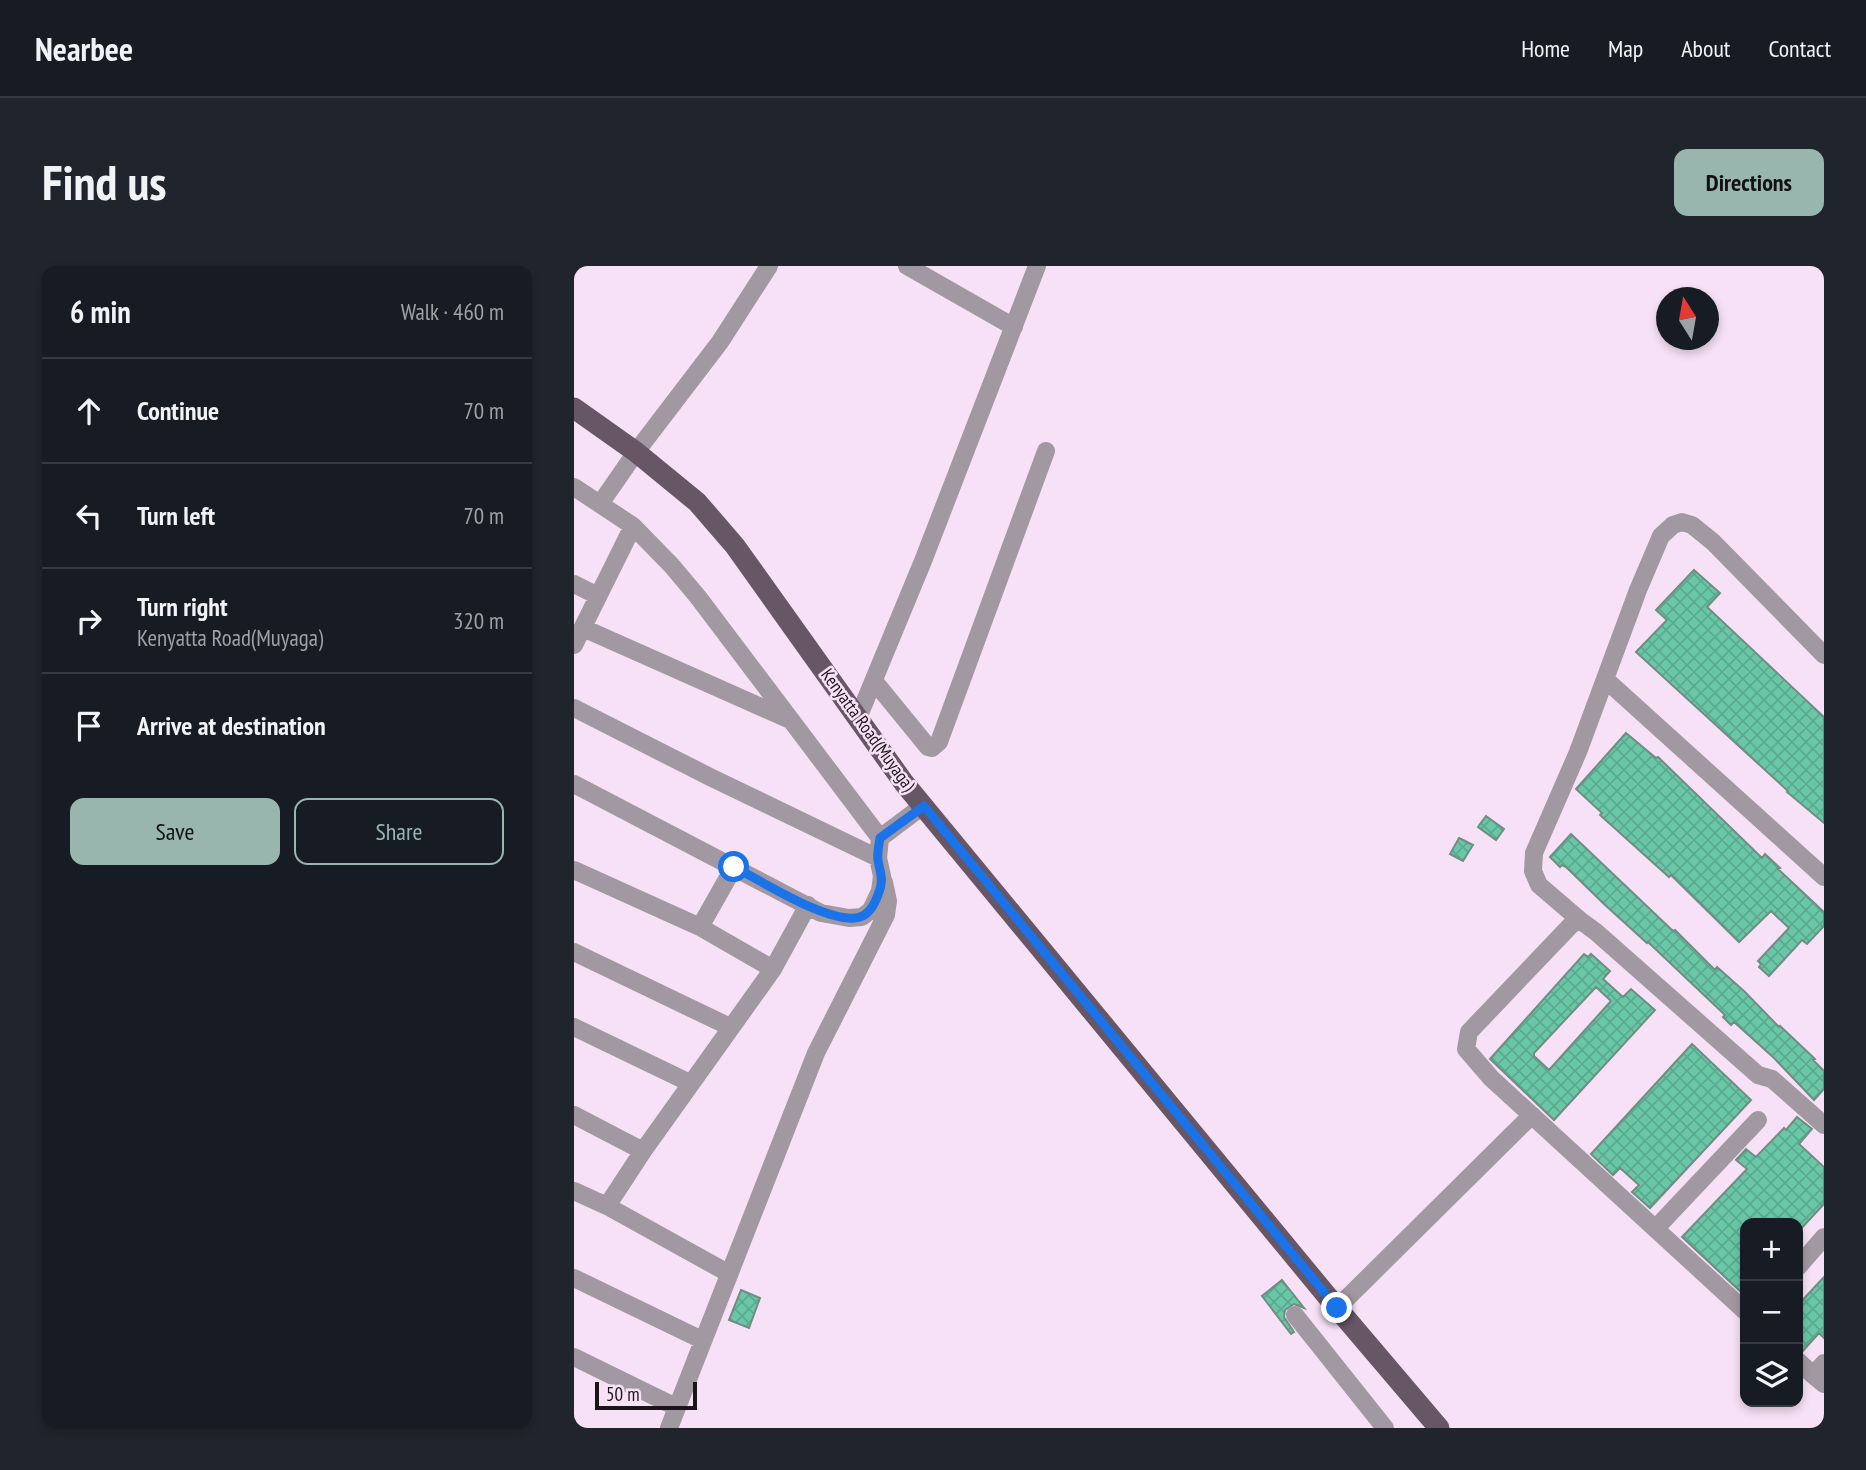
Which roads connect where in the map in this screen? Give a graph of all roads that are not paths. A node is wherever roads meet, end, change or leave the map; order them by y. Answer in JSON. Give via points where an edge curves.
{"nodes":[{"id":1,"x":769,"y":266,"type":"edge"},
{"id":2,"x":907,"y":266,"type":"edge"},
{"id":3,"x":1037,"y":266,"type":"edge"},
{"id":4,"x":1014,"y":327,"type":"junction"},
{"id":5,"x":574,"y":408,"type":"edge"},
{"id":6,"x":1046,"y":451,"type":"dead end"},
{"id":7,"x":636,"y":452,"type":"junction"},
{"id":8,"x":574,"y":487,"type":"edge"},
{"id":9,"x":600,"y":504,"type":"junction"},
{"id":10,"x":633,"y":526,"type":"junction"},
{"id":11,"x":574,"y":584,"type":"edge"},
{"id":12,"x":598,"y":596,"type":"junction"},
{"id":13,"x":583,"y":628,"type":"junction"},
{"id":14,"x":574,"y":645,"type":"edge"},
{"id":15,"x":1824,"y":656,"type":"edge"},
{"id":16,"x":1605,"y":679,"type":"junction"},
{"id":17,"x":874,"y":681,"type":"junction"},
{"id":18,"x":574,"y":708,"type":"edge"},
{"id":19,"x":858,"y":718,"type":"junction"},
{"id":20,"x":791,"y":720,"type":"junction"},
{"id":21,"x":574,"y":784,"type":"edge"},
{"id":22,"x":924,"y":806,"type":"junction"},
{"id":23,"x":880,"y":838,"type":"junction"},
{"id":24,"x":878,"y":858,"type":"junction"},
{"id":25,"x":734,"y":867,"type":"junction"},
{"id":26,"x":574,"y":870,"type":"edge"},
{"id":27,"x":882,"y":876,"type":"junction"},
{"id":28,"x":1824,"y":877,"type":"edge"},
{"id":29,"x":808,"y":905,"type":"junction"},
{"id":30,"x":1581,"y":921,"type":"junction"},
{"id":31,"x":700,"y":927,"type":"junction"},
{"id":32,"x":574,"y":953,"type":"edge"},
{"id":33,"x":773,"y":969,"type":"junction"},
{"id":34,"x":574,"y":1027,"type":"edge"},
{"id":35,"x":730,"y":1027,"type":"junction"},
{"id":36,"x":690,"y":1083,"type":"junction"},
{"id":37,"x":574,"y":1115,"type":"edge"},
{"id":38,"x":1532,"y":1115,"type":"junction"},
{"id":39,"x":1758,"y":1120,"type":"dead end"},
{"id":40,"x":1824,"y":1125,"type":"edge"},
{"id":41,"x":643,"y":1150,"type":"junction"},
{"id":42,"x":574,"y":1191,"type":"edge"},
{"id":43,"x":607,"y":1206,"type":"junction"},
{"id":44,"x":1656,"y":1228,"type":"junction"},
{"id":45,"x":1824,"y":1237,"type":"edge"},
{"id":46,"x":1803,"y":1261,"type":"edge"},
{"id":47,"x":728,"y":1273,"type":"junction"},
{"id":48,"x":574,"y":1278,"type":"edge"},
{"id":49,"x":1740,"y":1306,"type":"edge"},
{"id":50,"x":1337,"y":1308,"type":"junction"},
{"id":51,"x":1294,"y":1315,"type":"dead end"},
{"id":52,"x":702,"y":1340,"type":"junction"},
{"id":53,"x":574,"y":1357,"type":"edge"},
{"id":54,"x":1803,"y":1364,"type":"edge"},
{"id":55,"x":1820,"y":1374,"type":"edge"},
{"id":56,"x":676,"y":1407,"type":"junction"},
{"id":57,"x":669,"y":1428,"type":"edge"},
{"id":58,"x":1385,"y":1428,"type":"edge"},
{"id":59,"x":1439,"y":1428,"type":"edge"}],
"edges":[{"from":1,"to":7,"type":"street","via":[[720,342]]},
{"from":2,"to":4,"type":"street"},
{"from":3,"to":4,"type":"street"},
{"from":4,"to":17,"type":"street"},
{"from":5,"to":7,"type":"main road","name":"Kenyatta Road(Muyaga)"},
{"from":6,"to":17,"type":"street","via":[[936,746],[928,747]]},
{"from":7,"to":9,"type":"street"},
{"from":7,"to":19,"type":"main road","name":"Kenyatta Road(Muyaga)","via":[[697,502],[735,546]]},
{"from":8,"to":9,"type":"street"},
{"from":9,"to":10,"type":"street"},
{"from":10,"to":12,"type":"street"},
{"from":10,"to":20,"type":"street","via":[[698,597]]},
{"from":11,"to":12,"type":"street"},
{"from":12,"to":13,"type":"street"},
{"from":13,"to":14,"type":"street"},
{"from":13,"to":20,"type":"street"},
{"from":15,"to":16,"type":"street","via":[[1713,542],[1682,522],[1661,536]]},
{"from":16,"to":28,"type":"street"},
{"from":16,"to":30,"type":"street","via":[[1534,853],[1533,871],[1539,885]]},
{"from":17,"to":19,"type":"street"},
{"from":18,"to":24,"type":"street"},
{"from":19,"to":22,"type":"main road","name":"Kenyatta Road(Muyaga)"},
{"from":20,"to":23,"type":"street"},
{"from":21,"to":25,"type":"street"},
{"from":22,"to":23,"type":"street"},
{"from":22,"to":50,"type":"main road","name":"Kenyatta Road(Muyaga)"},
{"from":23,"to":24,"type":"street"},
{"from":24,"to":27,"type":"street"},
{"from":25,"to":29,"type":"street"},
{"from":25,"to":31,"type":"street"},
{"from":26,"to":31,"type":"street"},
{"from":27,"to":29,"type":"street","via":[[880,891],[862,917],[821,913]]},
{"from":27,"to":47,"type":"street","via":[[886,915],[816,1053]]},
{"from":29,"to":33,"type":"street"},
{"from":30,"to":38,"type":"street","via":[[1469,1032],[1466,1049]]},
{"from":30,"to":40,"type":"street","via":[[1758,1075],[1772,1079]]},
{"from":31,"to":33,"type":"street"},
{"from":32,"to":35,"type":"street"},
{"from":33,"to":35,"type":"street"},
{"from":34,"to":36,"type":"street"},
{"from":35,"to":36,"type":"street"},
{"from":36,"to":41,"type":"street"},
{"from":37,"to":41,"type":"street"},
{"from":38,"to":44,"type":"street"},
{"from":38,"to":50,"type":"street"},
{"from":39,"to":44,"type":"street"},
{"from":41,"to":43,"type":"street"},
{"from":42,"to":43,"type":"street"},
{"from":43,"to":47,"type":"street"},
{"from":44,"to":49,"type":"street"},
{"from":45,"to":46,"type":"street"},
{"from":47,"to":52,"type":"street"},
{"from":48,"to":52,"type":"street"},
{"from":50,"to":59,"type":"main road","name":"Kenyatta Road(Muyaga)"},
{"from":51,"to":58,"type":"street"},
{"from":52,"to":56,"type":"street"},
{"from":53,"to":56,"type":"street"},
{"from":54,"to":55,"type":"street"},
{"from":56,"to":57,"type":"street"}]}
